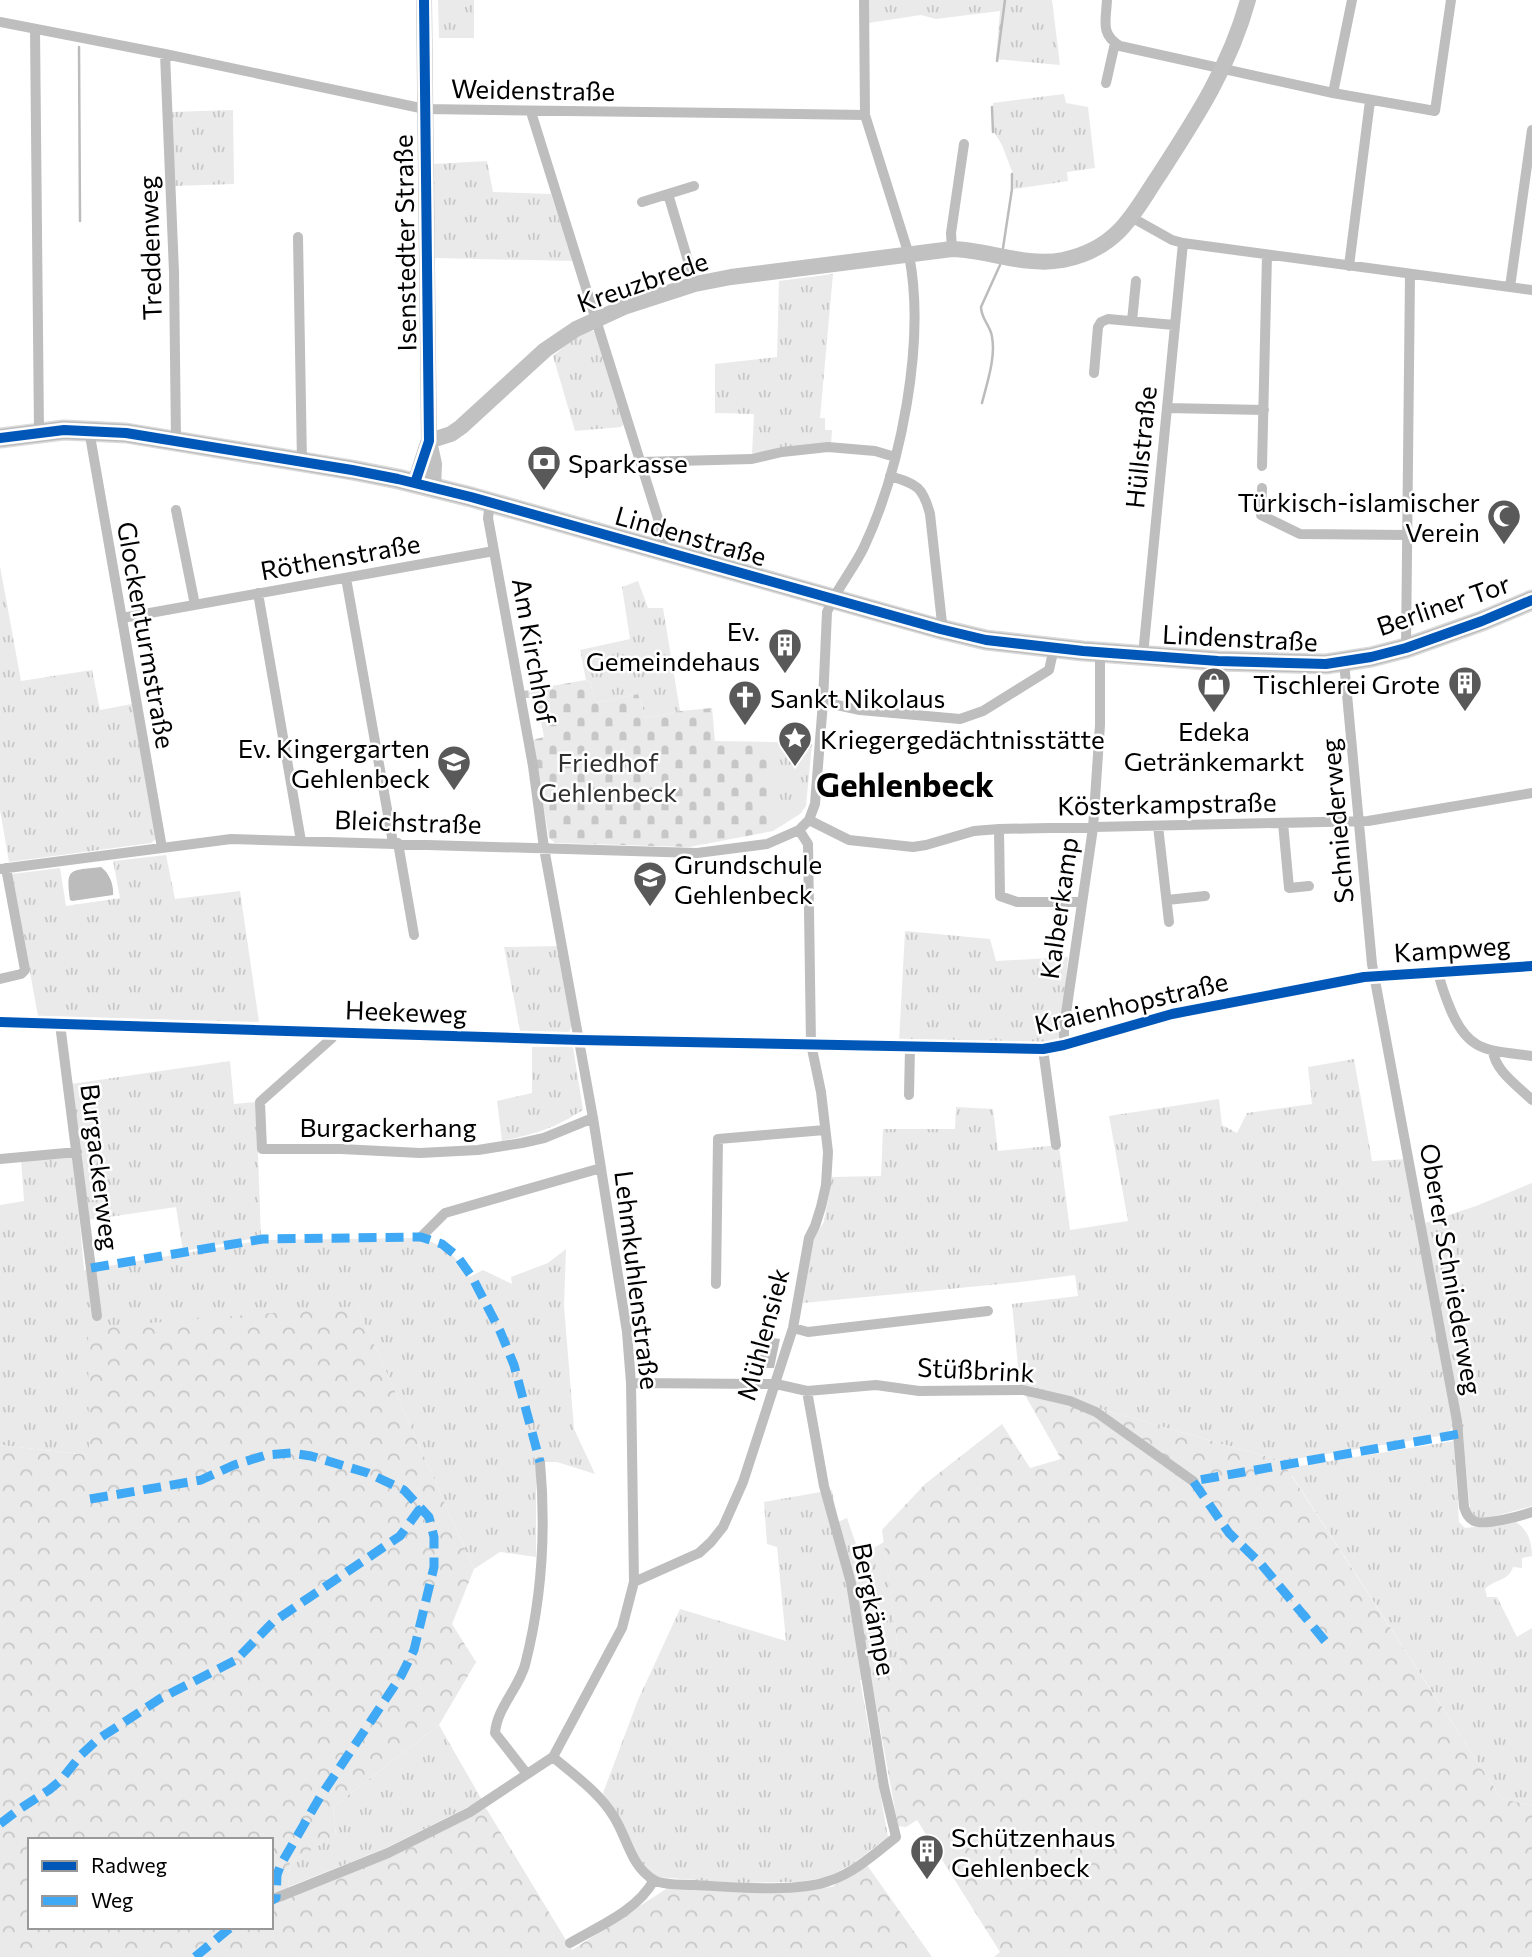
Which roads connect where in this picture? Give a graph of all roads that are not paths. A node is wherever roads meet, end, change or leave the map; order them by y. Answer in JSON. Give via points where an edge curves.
{"nodes":[{"id":1,"x":424,"y":0,"type":"edge"},
{"id":2,"x":864,"y":0,"type":"edge"},
{"id":3,"x":1107,"y":0,"type":"edge"},
{"id":4,"x":1248,"y":0,"type":"edge"},
{"id":5,"x":1352,"y":0,"type":"edge"},
{"id":6,"x":1451,"y":0,"type":"edge"},
{"id":7,"x":0,"y":22,"type":"edge"},
{"id":8,"x":34,"y":29,"type":"junction"},
{"id":9,"x":1115,"y":43,"type":"junction"},
{"id":10,"x":164,"y":54,"type":"junction"},
{"id":11,"x":1223,"y":69,"type":"junction"},
{"id":12,"x":1106,"y":83,"type":"dead end"},
{"id":13,"x":1333,"y":93,"type":"junction"},
{"id":14,"x":1370,"y":101,"type":"junction"},
{"id":15,"x":425,"y":109,"type":"junction"},
{"id":16,"x":531,"y":112,"type":"junction"},
{"id":17,"x":865,"y":115,"type":"junction"},
{"id":18,"x":1532,"y":130,"type":"edge"},
{"id":19,"x":964,"y":144,"type":"dead end"},
{"id":20,"x":1528,"y":185,"type":"edge"},
{"id":21,"x":694,"y":186,"type":"dead end"},
{"id":22,"x":668,"y":194,"type":"junction"},
{"id":23,"x":642,"y":202,"type":"dead end"},
{"id":24,"x":1131,"y":217,"type":"junction"},
{"id":25,"x":298,"y":237,"type":"dead end"},
{"id":26,"x":1183,"y":243,"type":"junction"},
{"id":27,"x":952,"y":249,"type":"junction"},
{"id":28,"x":1267,"y":255,"type":"junction"},
{"id":29,"x":909,"y":256,"type":"junction"},
{"id":30,"x":1349,"y":266,"type":"junction"},
{"id":31,"x":1410,"y":274,"type":"junction"},
{"id":32,"x":1136,"y":281,"type":"dead end"},
{"id":33,"x":695,"y":284,"type":"junction"},
{"id":34,"x":1510,"y":287,"type":"junction"},
{"id":35,"x":1532,"y":290,"type":"edge"},
{"id":36,"x":596,"y":319,"type":"junction"},
{"id":37,"x":1132,"y":321,"type":"junction"},
{"id":38,"x":1174,"y":325,"type":"junction"},
{"id":39,"x":1094,"y":373,"type":"dead end"},
{"id":40,"x":1167,"y":408,"type":"junction"},
{"id":41,"x":1264,"y":410,"type":"junction"},
{"id":42,"x":89,"y":430,"type":"junction"},
{"id":43,"x":39,"y":432,"type":"junction"},
{"id":44,"x":0,"y":438,"type":"edge"},
{"id":45,"x":176,"y":441,"type":"junction"},
{"id":46,"x":429,"y":441,"type":"junction"},
{"id":47,"x":895,"y":457,"type":"junction"},
{"id":48,"x":302,"y":462,"type":"junction"},
{"id":49,"x":641,"y":462,"type":"junction"},
{"id":50,"x":1262,"y":466,"type":"dead end"},
{"id":51,"x":890,"y":476,"type":"junction"},
{"id":52,"x":415,"y":483,"type":"junction"},
{"id":53,"x":433,"y":488,"type":"junction"},
{"id":54,"x":1262,"y":488,"type":"dead end"},
{"id":55,"x":490,"y":503,"type":"junction"},
{"id":56,"x":176,"y":510,"type":"dead end"},
{"id":57,"x":1407,"y":535,"type":"junction"},
{"id":58,"x":661,"y":550,"type":"junction"},
{"id":59,"x":494,"y":551,"type":"junction"},
{"id":60,"x":346,"y":578,"type":"junction"},
{"id":61,"x":258,"y":593,"type":"junction"},
{"id":62,"x":832,"y":598,"type":"junction"},
{"id":63,"x":1532,"y":600,"type":"edge"},
{"id":64,"x":195,"y":605,"type":"junction"},
{"id":65,"x":121,"y":618,"type":"junction"},
{"id":66,"x":940,"y":629,"type":"junction"},
{"id":67,"x":1054,"y":648,"type":"junction"},
{"id":68,"x":1406,"y":648,"type":"junction"},
{"id":69,"x":1100,"y":652,"type":"junction"},
{"id":70,"x":1143,"y":655,"type":"junction"},
{"id":71,"x":1371,"y":657,"type":"joint"},
{"id":72,"x":1344,"y":662,"type":"junction"},
{"id":73,"x":823,"y":702,"type":"junction"},
{"id":74,"x":1532,"y":793,"type":"edge"},
{"id":75,"x":809,"y":820,"type":"junction"},
{"id":76,"x":1358,"y":821,"type":"junction"},
{"id":77,"x":1283,"y":823,"type":"junction"},
{"id":78,"x":1158,"y":827,"type":"junction"},
{"id":79,"x":1093,"y":828,"type":"junction"},
{"id":80,"x":999,"y":829,"type":"junction"},
{"id":81,"x":799,"y":830,"type":"junction"},
{"id":82,"x":301,"y":841,"type":"junction"},
{"id":83,"x":396,"y":843,"type":"junction"},
{"id":84,"x":162,"y":848,"type":"junction"},
{"id":85,"x":544,"y":848,"type":"junction"},
{"id":86,"x":3,"y":869,"type":"edge"},
{"id":87,"x":1309,"y":886,"type":"dead end"},
{"id":88,"x":1205,"y":896,"type":"dead end"},
{"id":89,"x":1167,"y":900,"type":"junction"},
{"id":90,"x":1082,"y":902,"type":"junction"},
{"id":91,"x":1169,"y":922,"type":"dead end"},
{"id":92,"x":414,"y":936,"type":"dead end"},
{"id":93,"x":1532,"y":966,"type":"edge"},
{"id":94,"x":1438,"y":972,"type":"junction"},
{"id":95,"x":1375,"y":976,"type":"junction"},
{"id":96,"x":0,"y":979,"type":"edge"},
{"id":97,"x":0,"y":1022,"type":"edge"},
{"id":98,"x":60,"y":1024,"type":"junction"},
{"id":99,"x":332,"y":1031,"type":"junction"},
{"id":100,"x":580,"y":1040,"type":"junction"},
{"id":101,"x":811,"y":1044,"type":"junction"},
{"id":102,"x":1064,"y":1045,"type":"junction"},
{"id":103,"x":910,"y":1047,"type":"junction"},
{"id":104,"x":1043,"y":1049,"type":"junction"},
{"id":105,"x":1493,"y":1051,"type":"junction"},
{"id":106,"x":1532,"y":1056,"type":"edge"},
{"id":107,"x":909,"y":1095,"type":"dead end"},
{"id":108,"x":1532,"y":1100,"type":"edge"},
{"id":109,"x":593,"y":1118,"type":"junction"},
{"id":110,"x":825,"y":1130,"type":"junction"},
{"id":111,"x":1056,"y":1145,"type":"dead end"},
{"id":112,"x":78,"y":1152,"type":"junction"},
{"id":113,"x":0,"y":1159,"type":"edge"},
{"id":114,"x":601,"y":1168,"type":"junction"},
{"id":115,"x":421,"y":1237,"type":"dead end"},
{"id":116,"x":716,"y":1284,"type":"dead end"},
{"id":117,"x":988,"y":1311,"type":"dead end"},
{"id":118,"x":97,"y":1316,"type":"dead end"},
{"id":119,"x":793,"y":1328,"type":"junction"},
{"id":120,"x":631,"y":1383,"type":"junction"},
{"id":121,"x":776,"y":1384,"type":"junction"},
{"id":122,"x":807,"y":1391,"type":"junction"},
{"id":123,"x":540,"y":1462,"type":"dead end"},
{"id":124,"x":1192,"y":1481,"type":"dead end"},
{"id":125,"x":1527,"y":1514,"type":"edge"},
{"id":126,"x":634,"y":1582,"type":"junction"},
{"id":127,"x":553,"y":1757,"type":"junction"},
{"id":128,"x":527,"y":1774,"type":"junction"},
{"id":129,"x":654,"y":1880,"type":"junction"},
{"id":130,"x":276,"y":1898,"type":"dead end"},
{"id":131,"x":570,"y":1943,"type":"dead end"}],
"edges":[{"from":1,"to":15,"type":"main road","name":"Isenstedter Straße"},
{"from":2,"to":17,"type":"street"},
{"from":3,"to":9,"type":"street","via":[[1105,29]]},
{"from":4,"to":11,"type":"main road","name":"Kreuzbrede"},
{"from":5,"to":13,"type":"street"},
{"from":6,"to":14,"type":"street","via":[[1435,111]]},
{"from":7,"to":8,"type":"street","name":"Weidenstraße"},
{"from":8,"to":10,"type":"street","name":"Weidenstraße"},
{"from":8,"to":43,"type":"street"},
{"from":9,"to":11,"type":"street"},
{"from":9,"to":12,"type":"street"},
{"from":10,"to":15,"type":"street","name":"Weidenstraße"},
{"from":10,"to":45,"type":"street","name":"Treddenweg"},
{"from":11,"to":13,"type":"street"},
{"from":11,"to":24,"type":"main road","name":"Kreuzbrede"},
{"from":13,"to":14,"type":"street"},
{"from":14,"to":30,"type":"street"},
{"from":15,"to":16,"type":"street","name":"Weidenstraße"},
{"from":15,"to":46,"type":"main road","name":"Isenstedter Straße"},
{"from":16,"to":17,"type":"street","name":"Weidenstraße"},
{"from":16,"to":36,"type":"street"},
{"from":17,"to":29,"type":"street"},
{"from":18,"to":20,"type":"street"},
{"from":19,"to":27,"type":"street"},
{"from":20,"to":34,"type":"street"},
{"from":21,"to":22,"type":"street"},
{"from":22,"to":23,"type":"street"},
{"from":22,"to":33,"type":"street"},
{"from":24,"to":26,"type":"street"},
{"from":24,"to":27,"type":"main road","name":"Kreuzbrede","via":[[1107,242],[1063,260],[1028,261]]},
{"from":25,"to":48,"type":"street"},
{"from":26,"to":28,"type":"street"},
{"from":26,"to":38,"type":"street","name":"Hüllstraße"},
{"from":27,"to":29,"type":"main road","name":"Kreuzbrede"},
{"from":28,"to":30,"type":"street"},
{"from":28,"to":41,"type":"street"},
{"from":29,"to":33,"type":"main road","name":"Kreuzbrede"},
{"from":29,"to":47,"type":"street","via":[[915,316],[905,413]]},
{"from":30,"to":31,"type":"street"},
{"from":31,"to":34,"type":"street"},
{"from":31,"to":57,"type":"street"},
{"from":32,"to":37,"type":"street"},
{"from":33,"to":36,"type":"main road","name":"Kreuzbrede"},
{"from":34,"to":35,"type":"street"},
{"from":36,"to":46,"type":"main road","name":"Kreuzbrede","via":[[545,350],[461,427]]},
{"from":36,"to":49,"type":"street"},
{"from":37,"to":38,"type":"street"},
{"from":37,"to":39,"type":"street","via":[[1101,322]]},
{"from":38,"to":40,"type":"street","name":"Hüllstraße"},
{"from":40,"to":41,"type":"street"},
{"from":40,"to":70,"type":"street","name":"Hüllstraße"},
{"from":41,"to":50,"type":"street"},
{"from":42,"to":43,"type":"main road","name":"Lindenstraße"},
{"from":42,"to":45,"type":"main road","name":"Lindenstraße"},
{"from":42,"to":65,"type":"street","name":"Glockenturmstraße"},
{"from":43,"to":44,"type":"main road","name":"Lindenstraße"},
{"from":45,"to":48,"type":"main road","name":"Lindenstraße"},
{"from":46,"to":52,"type":"main road","name":"Isenstedter Straße"},
{"from":46,"to":53,"type":"main road","name":"Isenstedter Straße"},
{"from":47,"to":49,"type":"street","via":[[828,447],[752,458]]},
{"from":47,"to":51,"type":"street"},
{"from":48,"to":52,"type":"main road","name":"Lindenstraße"},
{"from":49,"to":58,"type":"street","via":[[661,528]]},
{"from":51,"to":62,"type":"street","via":[[863,548]]},
{"from":51,"to":66,"type":"street","via":[[915,485],[926,499]]},
{"from":52,"to":53,"type":"main road","name":"Lindenstraße"},
{"from":53,"to":55,"type":"main road","name":"Lindenstraße"},
{"from":54,"to":57,"type":"street","via":[[1261,515],[1300,534]]},
{"from":55,"to":58,"type":"main road","name":"Lindenstraße"},
{"from":55,"to":59,"type":"street","name":"Am Kirchhof"},
{"from":56,"to":64,"type":"street"},
{"from":57,"to":68,"type":"street"},
{"from":58,"to":62,"type":"main road","name":"Lindenstraße"},
{"from":59,"to":60,"type":"street","name":"Röthenstraße"},
{"from":59,"to":85,"type":"street","name":"Am Kirchhof"},
{"from":60,"to":61,"type":"street","name":"Röthenstraße"},
{"from":60,"to":83,"type":"street"},
{"from":61,"to":64,"type":"street","name":"Röthenstraße"},
{"from":61,"to":82,"type":"street"},
{"from":62,"to":66,"type":"main road","name":"Lindenstraße"},
{"from":62,"to":73,"type":"street","via":[[827,612]]},
{"from":63,"to":68,"type":"main road","name":"Berliner Tor"},
{"from":64,"to":65,"type":"street","name":"Röthenstraße"},
{"from":65,"to":84,"type":"street","name":"Glockenturmstraße"},
{"from":66,"to":67,"type":"main road","name":"Lindenstraße"},
{"from":67,"to":69,"type":"main road","name":"Lindenstraße"},
{"from":67,"to":73,"type":"street","via":[[1049,670],[968,717],[860,710]]},
{"from":68,"to":71,"type":"main road","name":"Berliner Tor"},
{"from":69,"to":70,"type":"main road","name":"Lindenstraße"},
{"from":69,"to":79,"type":"street","name":"Kalberkamp"},
{"from":70,"to":72,"type":"main road","name":"Lindenstraße","via":[[1279,664]]},
{"from":71,"to":72,"type":"main road","name":"Lindenstraße"},
{"from":72,"to":76,"type":"street","name":"Schniederweg"},
{"from":73,"to":75,"type":"street"},
{"from":74,"to":76,"type":"street","name":"Kösterkampstraße"},
{"from":75,"to":80,"type":"street","name":"Kösterkampstraße","via":[[849,840],[913,847]]},
{"from":75,"to":81,"type":"street","name":"Bleichstraße"},
{"from":76,"to":77,"type":"street","name":"Kösterkampstraße"},
{"from":76,"to":95,"type":"street","name":"Schniederweg"},
{"from":77,"to":78,"type":"street","name":"Kösterkampstraße"},
{"from":77,"to":87,"type":"street","via":[[1289,888]]},
{"from":78,"to":79,"type":"street","name":"Kösterkampstraße"},
{"from":78,"to":89,"type":"street"},
{"from":79,"to":80,"type":"street","name":"Kösterkampstraße"},
{"from":79,"to":90,"type":"street","name":"Kalberkamp"},
{"from":80,"to":90,"type":"street","via":[[1000,896],[1017,902]]},
{"from":81,"to":85,"type":"street","name":"Bleichstraße","via":[[767,844],[697,853]]},
{"from":81,"to":101,"type":"street","name":"Mühlensiek","via":[[808,844]]},
{"from":82,"to":83,"type":"street","name":"Bleichstraße"},
{"from":82,"to":84,"type":"street","name":"Bleichstraße","via":[[231,839]]},
{"from":83,"to":85,"type":"street","name":"Bleichstraße"},
{"from":83,"to":92,"type":"street"},
{"from":84,"to":86,"type":"street","name":"Bleichstraße"},
{"from":85,"to":100,"type":"street","name":"Lehmkuhlenstraße"},
{"from":86,"to":96,"type":"street","via":[[25,970]]},
{"from":88,"to":89,"type":"street"},
{"from":89,"to":91,"type":"street"},
{"from":90,"to":102,"type":"street","name":"Kalberkamp"},
{"from":93,"to":94,"type":"street","name":"Kampweg"},
{"from":94,"to":95,"type":"street","name":"Kampweg"},
{"from":94,"to":105,"type":"street","via":[[1460,1030],[1475,1044]]},
{"from":95,"to":102,"type":"street","name":"Kraienhopstraße","via":[[1185,1011]]},
{"from":95,"to":125,"type":"street","name":"Oberer Schniederweg","via":[[1457,1421],[1464,1507],[1472,1520],[1482,1523]]},
{"from":97,"to":98,"type":"street","name":"Heekeweg"},
{"from":98,"to":99,"type":"street","name":"Heekeweg"},
{"from":98,"to":112,"type":"street","name":"Burgackerweg"},
{"from":99,"to":100,"type":"street","name":"Heekeweg"},
{"from":99,"to":109,"type":"street","name":"Burgackerhang","via":[[332,1038],[260,1102],[262,1149],[478,1150],[544,1138]]},
{"from":100,"to":101,"type":"street","name":"Heekeweg"},
{"from":100,"to":109,"type":"street","name":"Lehmkuhlenstraße"},
{"from":101,"to":103,"type":"street","name":"Kraienhopstraße"},
{"from":101,"to":110,"type":"street","name":"Mühlensiek"},
{"from":102,"to":104,"type":"street","name":"Kraienhopstraße"},
{"from":103,"to":104,"type":"street","name":"Kraienhopstraße"},
{"from":103,"to":107,"type":"street"},
{"from":104,"to":111,"type":"street"},
{"from":105,"to":106,"type":"street"},
{"from":105,"to":108,"type":"street","via":[[1499,1068]]},
{"from":109,"to":114,"type":"street","name":"Lehmkuhlenstraße"},
{"from":110,"to":116,"type":"street","via":[[718,1139]]},
{"from":110,"to":119,"type":"street","name":"Mühlensiek","via":[[826,1185],[809,1238]]},
{"from":112,"to":113,"type":"street"},
{"from":112,"to":118,"type":"street","name":"Burgackerweg"},
{"from":114,"to":115,"type":"street","via":[[444,1213]]},
{"from":114,"to":120,"type":"street","name":"Lehmkuhlenstraße"},
{"from":117,"to":119,"type":"street","via":[[808,1332]]},
{"from":119,"to":121,"type":"street","name":"Mühlensiek"},
{"from":120,"to":121,"type":"street","name":"Stüßbrink"},
{"from":120,"to":126,"type":"street","name":"Lehmkuhlenstraße"},
{"from":121,"to":122,"type":"street","name":"Stüßbrink"},
{"from":121,"to":126,"type":"street","name":"Mühlensiek","via":[[723,1527],[699,1553]]},
{"from":122,"to":124,"type":"street","name":"Stüßbrink","via":[[876,1385],[919,1391],[1023,1390],[1096,1412]]},
{"from":122,"to":129,"type":"street","name":"Bergkämpe","via":[[824,1486],[851,1583],[896,1837],[829,1882],[737,1887]]},
{"from":123,"to":128,"type":"street","via":[[543,1523],[533,1629],[524,1668],[496,1722],[495,1733]]},
{"from":126,"to":127,"type":"street","name":"Lehmkuhlenstraße","via":[[622,1628]]},
{"from":127,"to":128,"type":"street","name":"Lehmkuhlenstraße"},
{"from":127,"to":129,"type":"street","via":[[600,1798],[637,1864]]},
{"from":128,"to":130,"type":"street","name":"Lehmkuhlenstraße","via":[[470,1812],[388,1853]]},
{"from":129,"to":131,"type":"street","via":[[627,1910]]}]}
